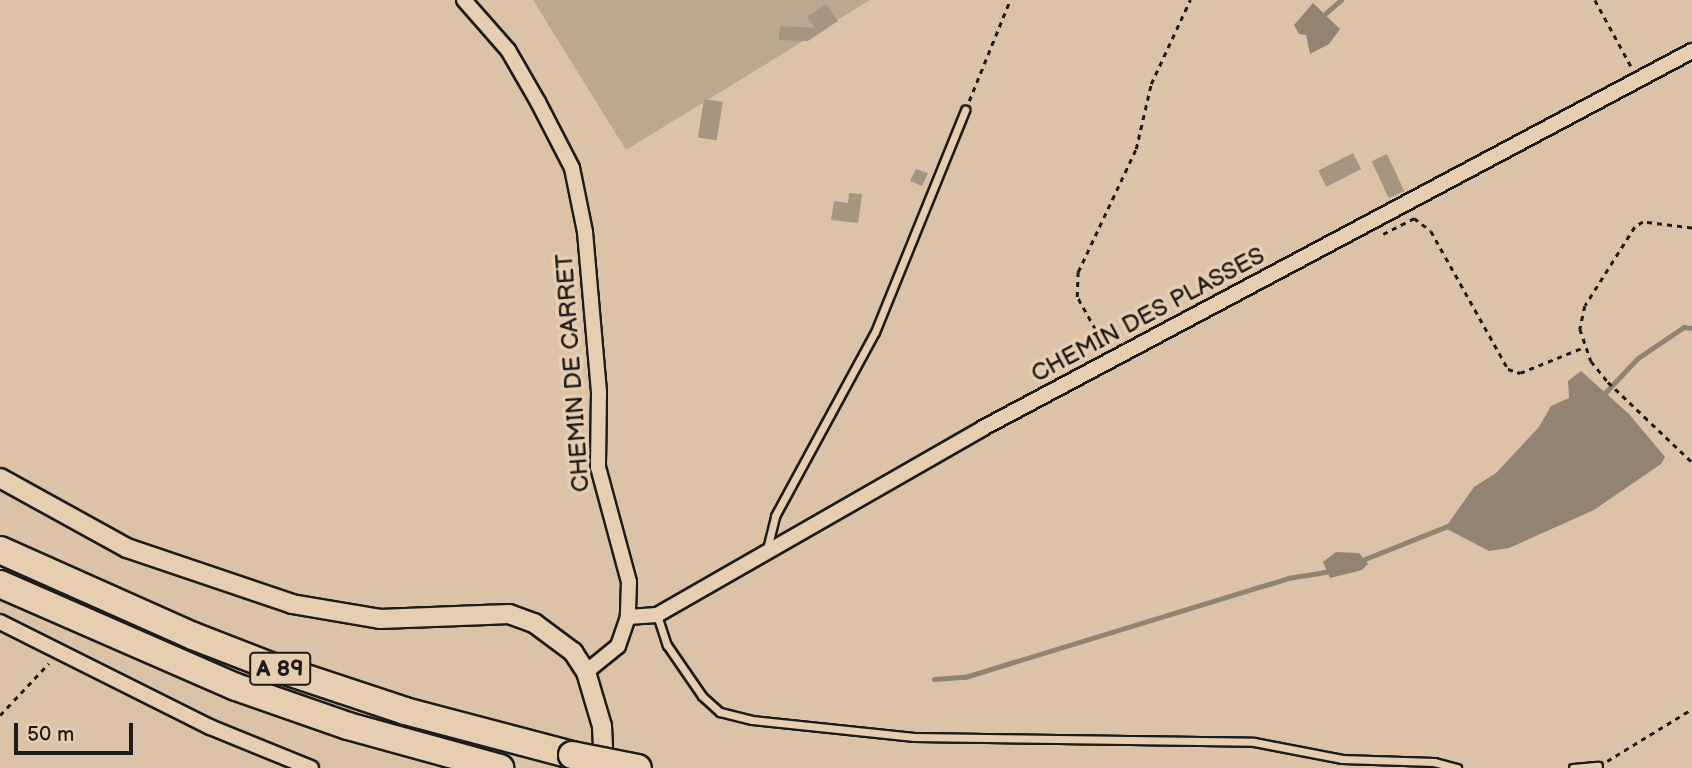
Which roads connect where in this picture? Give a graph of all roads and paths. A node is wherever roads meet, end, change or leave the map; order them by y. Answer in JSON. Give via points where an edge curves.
{"nodes":[{"id":1,"x":464,"y":0,"type":"edge"},
{"id":2,"x":1010,"y":0,"type":"edge"},
{"id":3,"x":1190,"y":0,"type":"edge"},
{"id":4,"x":1595,"y":0,"type":"edge"},
{"id":5,"x":1692,"y":51,"type":"edge"},
{"id":6,"x":1633,"y":84,"type":"junction"},
{"id":7,"x":965,"y":110,"type":"joint"},
{"id":8,"x":1373,"y":221,"type":"junction"},
{"id":9,"x":1692,"y":228,"type":"edge"},
{"id":10,"x":1584,"y":348,"type":"junction"},
{"id":11,"x":1106,"y":362,"type":"junction"},
{"id":12,"x":1692,"y":463,"type":"edge"},
{"id":13,"x":0,"y":478,"type":"edge"},
{"id":14,"x":0,"y":550,"type":"edge"},
{"id":15,"x":767,"y":550,"type":"junction"},
{"id":16,"x":0,"y":584,"type":"edge"},
{"id":17,"x":657,"y":615,"type":"junction"},
{"id":18,"x":628,"y":617,"type":"junction"},
{"id":19,"x":0,"y":622,"type":"edge"},
{"id":20,"x":58,"y":653,"type":"junction"},
{"id":21,"x":586,"y":672,"type":"junction"},
{"id":22,"x":1692,"y":709,"type":"edge"},
{"id":23,"x":0,"y":715,"type":"edge"},
{"id":24,"x":1598,"y":766,"type":"joint"},
{"id":25,"x":311,"y":768,"type":"edge"},
{"id":26,"x":500,"y":768,"type":"edge"},
{"id":27,"x":604,"y":768,"type":"edge"},
{"id":28,"x":638,"y":768,"type":"edge"},
{"id":29,"x":1457,"y":768,"type":"edge"},
{"id":30,"x":1573,"y":768,"type":"edge"}],
"edges":[{"from":1,"to":18,"type":"street","name":"CHEMIN DE CARRET","via":[[508,50],[572,168],[594,294],[598,467],[629,582]]},
{"from":2,"to":7,"type":"path"},
{"from":3,"to":11,"type":"path","via":[[1151,84],[1136,149],[1078,272],[1077,297],[1102,339]]},
{"from":4,"to":6,"type":"path","via":[[1630,61]]},
{"from":5,"to":6,"type":"street","name":"CHEMIN DES PLASSES"},
{"from":6,"to":8,"type":"street","name":"CHEMIN DES PLASSES"},
{"from":7,"to":15,"type":"lane","via":[[880,321],[775,516]]},
{"from":8,"to":10,"type":"path","via":[[1384,235],[1414,218],[1431,231],[1508,369],[1520,373]]},
{"from":8,"to":11,"type":"street","name":"CHEMIN DES PLASSES"},
{"from":9,"to":10,"type":"path","via":[[1643,222],[1635,227],[1585,306],[1580,329]]},
{"from":10,"to":12,"type":"path","via":[[1608,382]]},
{"from":11,"to":15,"type":"street","name":"CHEMIN DES PLASSES"},
{"from":13,"to":21,"type":"street","via":[[127,548],[292,604],[380,619],[509,614],[554,635]]},
{"from":14,"to":28,"type":"highway","number":"A 89","bridge":true,"via":[[276,668],[405,711]]},
{"from":15,"to":17,"type":"street","name":"CHEMIN DES PLASSES"},
{"from":16,"to":26,"type":"highway","number":"A 89","via":[[236,687],[348,726]]},
{"from":17,"to":18,"type":"street","name":"CHEMIN DES PLASSES"},
{"from":17,"to":29,"type":"lane","via":[[667,645],[702,696],[720,712],[752,720],[914,737],[1254,742],[1342,759],[1427,762]]},
{"from":18,"to":21,"type":"street","name":"CHEMIN DE CARRET","via":[[618,646]]},
{"from":19,"to":20,"type":"street"},
{"from":20,"to":23,"type":"path"},
{"from":20,"to":25,"type":"street","via":[[210,727]]},
{"from":21,"to":27,"type":"street","via":[[600,715]]},
{"from":22,"to":24,"type":"path"},
{"from":24,"to":30,"type":"lane"}]}
